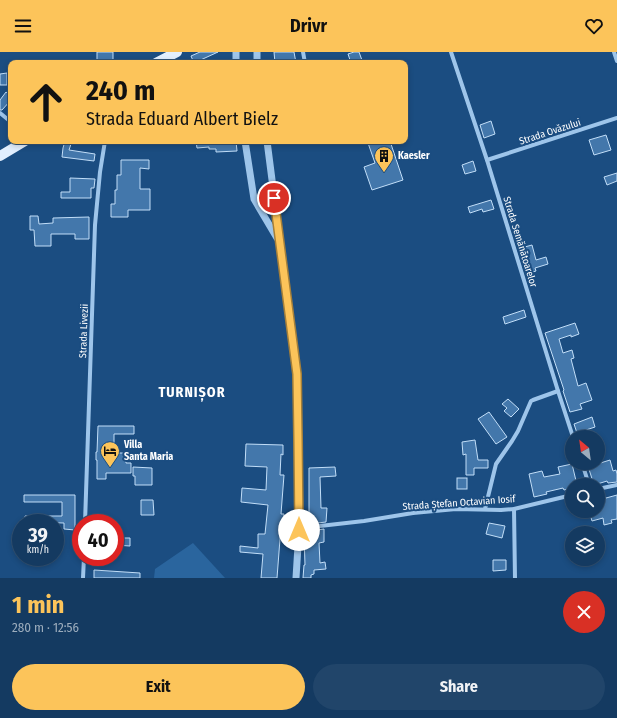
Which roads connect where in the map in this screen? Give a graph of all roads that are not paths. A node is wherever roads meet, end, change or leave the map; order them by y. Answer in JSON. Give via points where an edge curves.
{"nodes":[{"id":1,"x":167,"y":52,"type":"edge"},
{"id":2,"x":177,"y":52,"type":"edge"},
{"id":3,"x":451,"y":52,"type":"edge"},
{"id":4,"x":614,"y":52,"type":"edge"},
{"id":5,"x":156,"y":60,"type":"edge"},
{"id":6,"x":162,"y":60,"type":"edge"},
{"id":7,"x":617,"y":61,"type":"edge"},
{"id":8,"x":0,"y":113,"type":"edge"},
{"id":9,"x":617,"y":118,"type":"edge"},
{"id":10,"x":8,"y":120,"type":"edge"},
{"id":11,"x":20,"y":144,"type":"edge"},
{"id":12,"x":105,"y":144,"type":"edge"},
{"id":13,"x":246,"y":144,"type":"edge"},
{"id":14,"x":267,"y":144,"type":"edge"},
{"id":15,"x":0,"y":156,"type":"edge"},
{"id":16,"x":487,"y":160,"type":"junction"},
{"id":17,"x":280,"y":242,"type":"junction"},
{"id":18,"x":558,"y":392,"type":"junction"},
{"id":19,"x":571,"y":430,"type":"edge"},
{"id":20,"x":617,"y":485,"type":"edge"},
{"id":21,"x":605,"y":488,"type":"edge"},
{"id":22,"x":565,"y":497,"type":"edge"},
{"id":23,"x":485,"y":509,"type":"junction"},
{"id":24,"x":514,"y":509,"type":"junction"},
{"id":25,"x":85,"y":514,"type":"edge"},
{"id":26,"x":299,"y":530,"type":"junction"},
{"id":27,"x":84,"y":566,"type":"edge"},
{"id":28,"x":83,"y":578,"type":"edge"},
{"id":29,"x":296,"y":578,"type":"edge"},
{"id":30,"x":515,"y":578,"type":"edge"}],
"edges":[{"from":1,"to":5,"type":"main road"},
{"from":2,"to":6,"type":"main road"},
{"from":3,"to":16,"type":"street","name":"Strada Semănătoarelor"},
{"from":4,"to":7,"type":"street"},
{"from":8,"to":10,"type":"street"},
{"from":9,"to":16,"type":"street","name":"Strada Ovăzului"},
{"from":11,"to":15,"type":"main road"},
{"from":12,"to":25,"type":"street","name":"Strada Livezii","via":[[95,225]]},
{"from":13,"to":17,"type":"street","via":[[254,199]]},
{"from":14,"to":17,"type":"street"},
{"from":16,"to":18,"type":"street","name":"Strada Semănătoarelor"},
{"from":17,"to":26,"type":"street","via":[[297,374]]},
{"from":18,"to":19,"type":"street","name":"Strada Semănătoarelor"},
{"from":18,"to":23,"type":"street","via":[[531,401],[518,431],[496,464]]},
{"from":20,"to":21,"type":"street"},
{"from":22,"to":24,"type":"street","name":"Strada Ștefan Octavian Iosif"},
{"from":23,"to":24,"type":"street","name":"Strada Ștefan Octavian Iosif"},
{"from":23,"to":26,"type":"street","name":"Strada Ștefan Octavian Iosif","via":[[413,513]]},
{"from":24,"to":30,"type":"street"},
{"from":26,"to":29,"type":"street"},
{"from":27,"to":28,"type":"street"}]}
